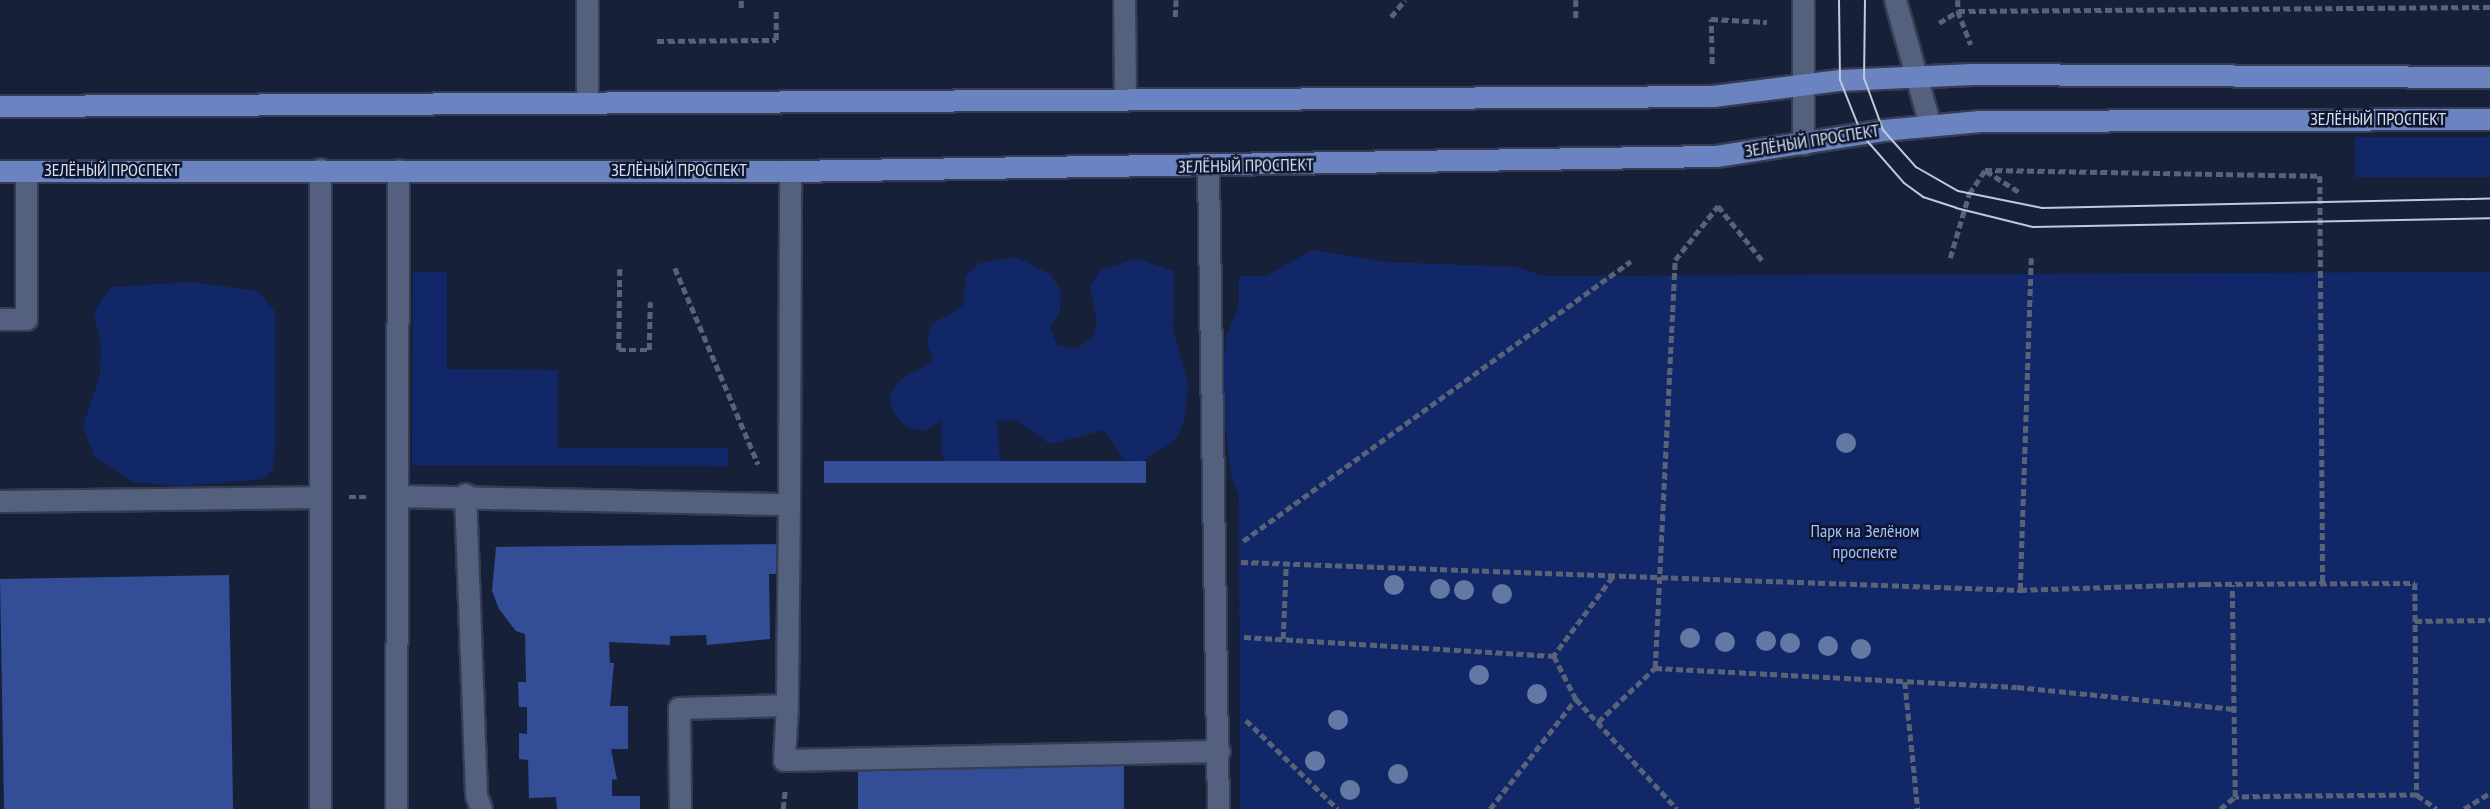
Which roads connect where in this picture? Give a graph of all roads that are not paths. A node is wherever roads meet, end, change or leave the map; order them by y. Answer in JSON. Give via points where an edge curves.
{"nodes":[{"id":1,"x":587,"y":0,"type":"edge"},
{"id":2,"x":1124,"y":0,"type":"edge"},
{"id":3,"x":1803,"y":0,"type":"edge"},
{"id":4,"x":1895,"y":0,"type":"edge"},
{"id":5,"x":1916,"y":76,"type":"junction"},
{"id":6,"x":2490,"y":77,"type":"edge"},
{"id":7,"x":1800,"y":86,"type":"junction"},
{"id":8,"x":1125,"y":100,"type":"junction"},
{"id":9,"x":587,"y":103,"type":"junction"},
{"id":10,"x":0,"y":106,"type":"edge"},
{"id":11,"x":2490,"y":120,"type":"edge"},
{"id":12,"x":1930,"y":125,"type":"junction"},
{"id":13,"x":1803,"y":144,"type":"junction"},
{"id":14,"x":1208,"y":167,"type":"junction"},
{"id":15,"x":320,"y":169,"type":"junction"},
{"id":16,"x":398,"y":170,"type":"junction"},
{"id":17,"x":0,"y":171,"type":"edge"},
{"id":18,"x":26,"y":171,"type":"junction"},
{"id":19,"x":790,"y":171,"type":"junction"},
{"id":20,"x":0,"y":319,"type":"edge"},
{"id":21,"x":465,"y":495,"type":"junction"},
{"id":22,"x":399,"y":496,"type":"junction"},
{"id":23,"x":320,"y":497,"type":"junction"},
{"id":24,"x":0,"y":500,"type":"edge"},
{"id":25,"x":789,"y":504,"type":"junction"},
{"id":26,"x":787,"y":705,"type":"junction"},
{"id":27,"x":1219,"y":751,"type":"junction"},
{"id":28,"x":320,"y":806,"type":"dead end"},
{"id":29,"x":396,"y":809,"type":"edge"},
{"id":30,"x":481,"y":809,"type":"edge"},
{"id":31,"x":680,"y":809,"type":"edge"},
{"id":32,"x":1218,"y":809,"type":"edge"}],
"edges":[{"from":1,"to":9,"type":"street"},
{"from":2,"to":8,"type":"street"},
{"from":3,"to":7,"type":"street"},
{"from":4,"to":5,"type":"street"},
{"from":5,"to":6,"type":"main road"},
{"from":5,"to":7,"type":"main road"},
{"from":5,"to":12,"type":"street"},
{"from":7,"to":8,"type":"main road","via":[[1713,96]]},
{"from":7,"to":13,"type":"street"},
{"from":8,"to":9,"type":"main road"},
{"from":9,"to":10,"type":"main road"},
{"from":11,"to":12,"type":"main road","name":"ЗЕЛЁНЫЙ ПРОСПЕКТ"},
{"from":12,"to":13,"type":"main road","name":"ЗЕЛЁНЫЙ ПРОСПЕКТ"},
{"from":13,"to":14,"type":"main road","name":"ЗЕЛЁНЫЙ ПРОСПЕКТ","via":[[1716,156]]},
{"from":14,"to":19,"type":"main road","name":"ЗЕЛЁНЫЙ ПРОСПЕКТ"},
{"from":14,"to":27,"type":"street"},
{"from":15,"to":16,"type":"main road","name":"ЗЕЛЁНЫЙ ПРОСПЕКТ"},
{"from":15,"to":18,"type":"main road","name":"ЗЕЛЁНЫЙ ПРОСПЕКТ"},
{"from":15,"to":23,"type":"street"},
{"from":16,"to":19,"type":"main road","name":"ЗЕЛЁНЫЙ ПРОСПЕКТ"},
{"from":16,"to":22,"type":"street"},
{"from":17,"to":18,"type":"main road","name":"ЗЕЛЁНЫЙ ПРОСПЕКТ"},
{"from":18,"to":20,"type":"street","via":[[26,319]]},
{"from":19,"to":25,"type":"street"},
{"from":21,"to":22,"type":"street"},
{"from":21,"to":25,"type":"street"},
{"from":21,"to":30,"type":"street","via":[[476,795]]},
{"from":22,"to":29,"type":"street"},
{"from":23,"to":24,"type":"street"},
{"from":23,"to":28,"type":"street"},
{"from":25,"to":26,"type":"street"},
{"from":26,"to":27,"type":"street","via":[[784,760]]},
{"from":26,"to":31,"type":"street","via":[[679,708]]},
{"from":27,"to":32,"type":"street"}]}
